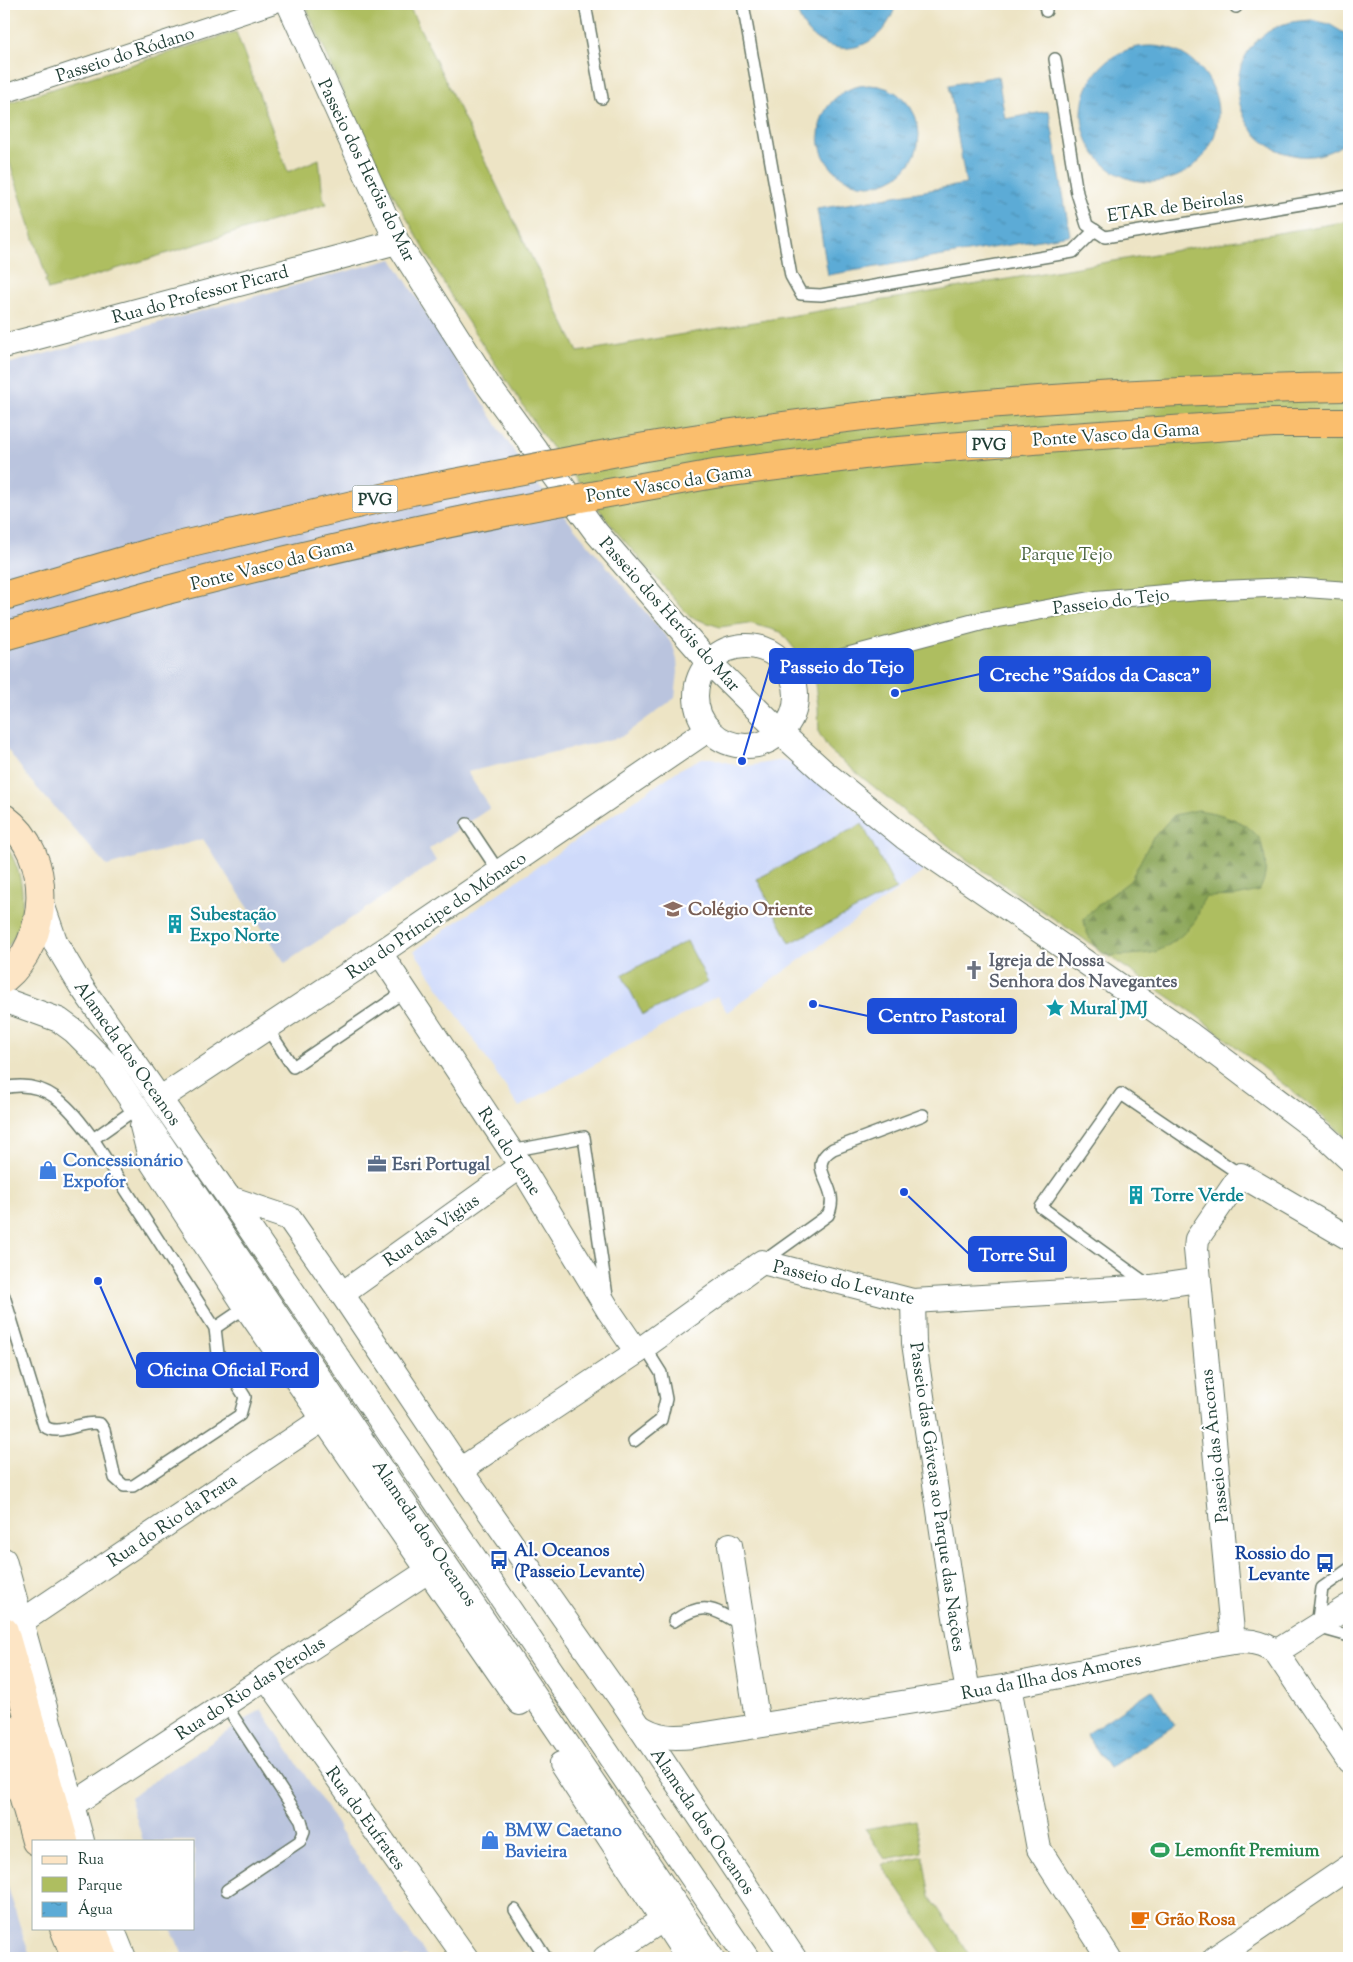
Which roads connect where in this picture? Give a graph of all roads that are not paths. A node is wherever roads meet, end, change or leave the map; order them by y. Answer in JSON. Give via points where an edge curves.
{"nodes":[{"id":1,"x":274,"y":4,"type":"edge"},
{"id":2,"x":290,"y":4,"type":"edge"},
{"id":3,"x":585,"y":4,"type":"edge"},
{"id":4,"x":743,"y":4,"type":"edge"},
{"id":5,"x":1055,"y":59,"type":"dead end"},
{"id":6,"x":4,"y":94,"type":"edge"},
{"id":7,"x":602,"y":98,"type":"dead end"},
{"id":8,"x":1349,"y":196,"type":"edge"},
{"id":9,"x":1095,"y":230,"type":"junction"},
{"id":10,"x":397,"y":242,"type":"junction"},
{"id":11,"x":4,"y":346,"type":"edge"},
{"id":12,"x":1349,"y":387,"type":"edge"},
{"id":13,"x":1349,"y":423,"type":"edge"},
{"id":14,"x":1349,"y":591,"type":"edge"},
{"id":15,"x":4,"y":596,"type":"edge"},
{"id":16,"x":4,"y":636,"type":"edge"},
{"id":17,"x":709,"y":662,"type":"junction"},
{"id":18,"x":790,"y":672,"type":"junction"},
{"id":19,"x":709,"y":729,"type":"junction"},
{"id":20,"x":781,"y":733,"type":"junction"},
{"id":21,"x":4,"y":818,"type":"edge"},
{"id":22,"x":467,"y":824,"type":"dead end"},
{"id":23,"x":499,"y":872,"type":"junction"},
{"id":24,"x":41,"y":901,"type":"junction"},
{"id":25,"x":380,"y":953,"type":"junction"},
{"id":26,"x":4,"y":979,"type":"edge"},
{"id":27,"x":405,"y":991,"type":"junction"},
{"id":28,"x":4,"y":1000,"type":"edge"},
{"id":29,"x":267,"y":1028,"type":"junction"},
{"id":30,"x":4,"y":1088,"type":"edge"},
{"id":31,"x":161,"y":1098,"type":"junction"},
{"id":32,"x":137,"y":1108,"type":"junction"},
{"id":33,"x":923,"y":1115,"type":"dead end"},
{"id":34,"x":93,"y":1139,"type":"junction"},
{"id":35,"x":516,"y":1159,"type":"junction"},
{"id":36,"x":1349,"y":1159,"type":"edge"},
{"id":37,"x":1241,"y":1176,"type":"junction"},
{"id":38,"x":229,"y":1198,"type":"junction"},
{"id":39,"x":1349,"y":1238,"type":"edge"},
{"id":40,"x":762,"y":1262,"type":"junction"},
{"id":41,"x":1199,"y":1280,"type":"junction"},
{"id":42,"x":1151,"y":1286,"type":"junction"},
{"id":43,"x":342,"y":1294,"type":"junction"},
{"id":44,"x":4,"y":1296,"type":"edge"},
{"id":45,"x":913,"y":1301,"type":"junction"},
{"id":46,"x":246,"y":1307,"type":"junction"},
{"id":47,"x":610,"y":1311,"type":"junction"},
{"id":48,"x":215,"y":1328,"type":"junction"},
{"id":49,"x":640,"y":1349,"type":"junction"},
{"id":50,"x":323,"y":1419,"type":"junction"},
{"id":51,"x":634,"y":1441,"type":"dead end"},
{"id":52,"x":460,"y":1470,"type":"junction"},
{"id":53,"x":730,"y":1545,"type":"dead end"},
{"id":54,"x":4,"y":1560,"type":"edge"},
{"id":55,"x":1349,"y":1569,"type":"edge"},
{"id":56,"x":428,"y":1571,"type":"junction"},
{"id":57,"x":1349,"y":1606,"type":"edge"},
{"id":58,"x":674,"y":1621,"type":"dead end"},
{"id":59,"x":12,"y":1626,"type":"edge"},
{"id":60,"x":742,"y":1626,"type":"junction"},
{"id":61,"x":1317,"y":1627,"type":"junction"},
{"id":62,"x":1349,"y":1636,"type":"edge"},
{"id":63,"x":1233,"y":1642,"type":"junction"},
{"id":64,"x":1276,"y":1652,"type":"junction"},
{"id":65,"x":266,"y":1678,"type":"junction"},
{"id":66,"x":1009,"y":1686,"type":"junction"},
{"id":67,"x":968,"y":1692,"type":"junction"},
{"id":68,"x":225,"y":1704,"type":"junction"},
{"id":69,"x":758,"y":1725,"type":"junction"},
{"id":70,"x":4,"y":1726,"type":"edge"},
{"id":71,"x":638,"y":1726,"type":"junction"},
{"id":72,"x":694,"y":1736,"type":"junction"},
{"id":73,"x":1349,"y":1761,"type":"edge"},
{"id":74,"x":674,"y":1779,"type":"junction"},
{"id":75,"x":72,"y":1805,"type":"junction"},
{"id":76,"x":36,"y":1840,"type":"edge"},
{"id":77,"x":64,"y":1840,"type":"edge"},
{"id":78,"x":82,"y":1840,"type":"edge"},
{"id":79,"x":1349,"y":1867,"type":"edge"},
{"id":80,"x":227,"y":1890,"type":"dead end"},
{"id":81,"x":514,"y":1910,"type":"dead end"},
{"id":82,"x":662,"y":1920,"type":"junction"},
{"id":83,"x":65,"y":1930,"type":"edge"},
{"id":84,"x":93,"y":1930,"type":"edge"},
{"id":85,"x":113,"y":1930,"type":"edge"},
{"id":86,"x":76,"y":1958,"type":"edge"},
{"id":87,"x":104,"y":1958,"type":"edge"},
{"id":88,"x":124,"y":1958,"type":"edge"},
{"id":89,"x":466,"y":1958,"type":"edge"},
{"id":90,"x":546,"y":1958,"type":"edge"},
{"id":91,"x":605,"y":1958,"type":"edge"},
{"id":92,"x":688,"y":1958,"type":"edge"},
{"id":93,"x":712,"y":1958,"type":"edge"},
{"id":94,"x":747,"y":1958,"type":"edge"},
{"id":95,"x":794,"y":1958,"type":"edge"},
{"id":96,"x":1109,"y":1958,"type":"edge"},
{"id":97,"x":1215,"y":1958,"type":"edge"}],
"edges":[{"from":1,"to":6,"type":"street","name":"Passeio do Ródano"},
{"from":2,"to":10,"type":"street","name":"Passeio dos Heróis do Mar"},
{"from":3,"to":7,"type":"lane"},
{"from":4,"to":9,"type":"lane","via":[[791,276],[801,294],[821,295],[1073,252]]},
{"from":5,"to":9,"type":"lane","name":"ETAR de Beirolas","via":[[1077,193],[1087,225]]},
{"from":8,"to":9,"type":"lane","name":"ETAR de Beirolas","via":[[1105,237]]},
{"from":10,"to":11,"type":"street","name":"Rua do Professor Picard"},
{"from":10,"to":17,"type":"street","name":"Passeio dos Heróis do Mar","via":[[488,385],[596,532]]},
{"from":12,"to":15,"type":"highway","name":"Ponte Vasco da Gama","number":"PVG","bridge":true,"via":[[1061,398],[895,412],[632,449],[412,490],[290,518],[157,551]]},
{"from":13,"to":16,"type":"highway","name":"Ponte Vasco da Gama","number":"PVG","bridge":true,"via":[[1272,423],[1058,438],[887,452],[714,474],[418,529],[168,590]]},
{"from":14,"to":18,"type":"street","name":"Passeio do Tejo","via":[[1291,586],[1096,600],[982,620]]},
{"from":17,"to":18,"type":"street","via":[[735,647],[748,646],[772,654]]},
{"from":17,"to":19,"type":"street","via":[[696,694],[702,719]]},
{"from":17,"to":20,"type":"street","name":"Passeio dos Heróis do Mar"},
{"from":18,"to":20,"type":"street","via":[[795,689],[794,708]]},
{"from":19,"to":20,"type":"street","via":[[724,740],[740,745],[764,742]]},
{"from":19,"to":23,"type":"street","name":"Rua do Príncipe do Mónaco"},
{"from":20,"to":36,"type":"street","name":"Passeio dos Heróis do Mar","via":[[904,837],[1191,1035],[1322,1134]]},
{"from":21,"to":24,"type":"main road","via":[[28,846],[38,872]]},
{"from":22,"to":23,"type":"lane"},
{"from":23,"to":25,"type":"street","name":"Rua do Príncipe do Mónaco"},
{"from":24,"to":26,"type":"main road","via":[[34,938],[15,970]]},
{"from":24,"to":31,"type":"street","name":"Alameda dos Oceanos","via":[[64,959]]},
{"from":25,"to":27,"type":"street","name":"Rua do Leme"},
{"from":25,"to":29,"type":"street","name":"Rua do Príncipe do Mónaco"},
{"from":27,"to":29,"type":"lane","via":[[293,1067]]},
{"from":27,"to":35,"type":"street","name":"Rua do Leme"},
{"from":28,"to":32,"type":"street","name":"Alameda dos Oceanos","via":[[47,1014],[74,1031],[107,1064]]},
{"from":29,"to":31,"type":"street","name":"Rua do Príncipe do Mónaco"},
{"from":30,"to":34,"type":"lane","via":[[33,1086],[57,1097],[76,1115]]},
{"from":31,"to":38,"type":"street","name":"Alameda dos Oceanos"},
{"from":32,"to":34,"type":"lane"},
{"from":32,"to":46,"type":"street","name":"Alameda dos Oceanos","via":[[151,1161]]},
{"from":32,"to":93,"type":"street","name":"Alameda dos Oceanos"},
{"from":33,"to":40,"type":"lane","via":[[824,1155],[821,1169],[832,1198],[828,1215]]},
{"from":34,"to":48,"type":"lane"},
{"from":35,"to":43,"type":"street","name":"Rua das Vigias"},
{"from":35,"to":47,"type":"street","name":"Rua do Leme"},
{"from":35,"to":47,"type":"lane","via":[[584,1137]]},
{"from":37,"to":39,"type":"street"},
{"from":37,"to":41,"type":"street","via":[[1197,1239]]},
{"from":37,"to":42,"type":"lane","via":[[1122,1094],[1041,1207]]},
{"from":38,"to":43,"type":"street","name":"Alameda dos Oceanos","via":[[289,1218]]},
{"from":38,"to":94,"type":"street","name":"Alameda dos Oceanos"},
{"from":40,"to":45,"type":"street","name":"Passeio do Levante"},
{"from":40,"to":49,"type":"street","name":"Passeio do Levante"},
{"from":41,"to":42,"type":"street","name":"Passeio do Levante"},
{"from":41,"to":63,"type":"street","name":"Passeio das Âncoras"},
{"from":42,"to":45,"type":"street","name":"Passeio do Levante"},
{"from":43,"to":52,"type":"street","name":"Alameda dos Oceanos"},
{"from":44,"to":48,"type":"lane","via":[[44,1426],[56,1431],[91,1422],[100,1424],[115,1478],[124,1486],[133,1486],[240,1415],[244,1397],[218,1354]]},
{"from":45,"to":67,"type":"street","name":"Passeio das Gáveas ao Parque das Nações","via":[[914,1343]]},
{"from":46,"to":48,"type":"lane"},
{"from":46,"to":50,"type":"street","name":"Alameda dos Oceanos"},
{"from":47,"to":49,"type":"street","name":"Rua do Leme"},
{"from":49,"to":51,"type":"lane","via":[[661,1373],[666,1399],[661,1420]]},
{"from":49,"to":52,"type":"street","name":"Passeio do Levante"},
{"from":50,"to":56,"type":"street","name":"Alameda dos Oceanos"},
{"from":50,"to":59,"type":"street","name":"Rua do Rio da Prata"},
{"from":52,"to":71,"type":"street","name":"Alameda dos Oceanos"},
{"from":53,"to":60,"type":"street"},
{"from":54,"to":59,"type":"street"},
{"from":55,"to":61,"type":"lane","via":[[1322,1588]]},
{"from":56,"to":65,"type":"street","name":"Rua do Rio das Pérolas"},
{"from":56,"to":82,"type":"street","name":"Alameda dos Oceanos","via":[[553,1751]]},
{"from":57,"to":61,"type":"street"},
{"from":58,"to":60,"type":"lane","via":[[698,1608],[710,1608]]},
{"from":59,"to":75,"type":"street"},
{"from":59,"to":77,"type":"main road"},
{"from":60,"to":69,"type":"street"},
{"from":61,"to":62,"type":"lane"},
{"from":61,"to":64,"type":"street"},
{"from":63,"to":64,"type":"street","name":"Rua da Ilha dos Amores","via":[[1254,1641]]},
{"from":63,"to":66,"type":"street","name":"Rua da Ilha dos Amores"},
{"from":64,"to":73,"type":"street","name":"Rua da Ilha dos Amores"},
{"from":65,"to":68,"type":"street","name":"Rua do Rio das Pérolas"},
{"from":65,"to":89,"type":"street","name":"Rua do Eufrates"},
{"from":66,"to":67,"type":"street","name":"Rua da Ilha dos Amores"},
{"from":66,"to":96,"type":"street","via":[[1039,1849]]},
{"from":67,"to":69,"type":"street","name":"Rua da Ilha dos Amores"},
{"from":68,"to":75,"type":"street","name":"Rua do Rio das Pérolas"},
{"from":68,"to":80,"type":"lane","via":[[302,1820],[304,1831],[300,1842]]},
{"from":69,"to":72,"type":"street","name":"Rua da Ilha dos Amores"},
{"from":70,"to":76,"type":"main road"},
{"from":71,"to":72,"type":"street","name":"Rua da Ilha dos Amores","via":[[662,1737]]},
{"from":71,"to":74,"type":"street","name":"Alameda dos Oceanos"},
{"from":72,"to":74,"type":"street","name":"Rua da Ilha dos Amores","via":[[682,1743],[672,1755]]},
{"from":74,"to":95,"type":"street","name":"Alameda dos Oceanos"},
{"from":75,"to":78,"type":"street"},
{"from":79,"to":97,"type":"street"},
{"from":81,"to":90,"type":"lane"},
{"from":82,"to":91,"type":"street"},
{"from":82,"to":92,"type":"street","name":"Alameda dos Oceanos"},
{"from":83,"to":86,"type":"main road"},
{"from":84,"to":87,"type":"main road"},
{"from":85,"to":88,"type":"street"}]}
